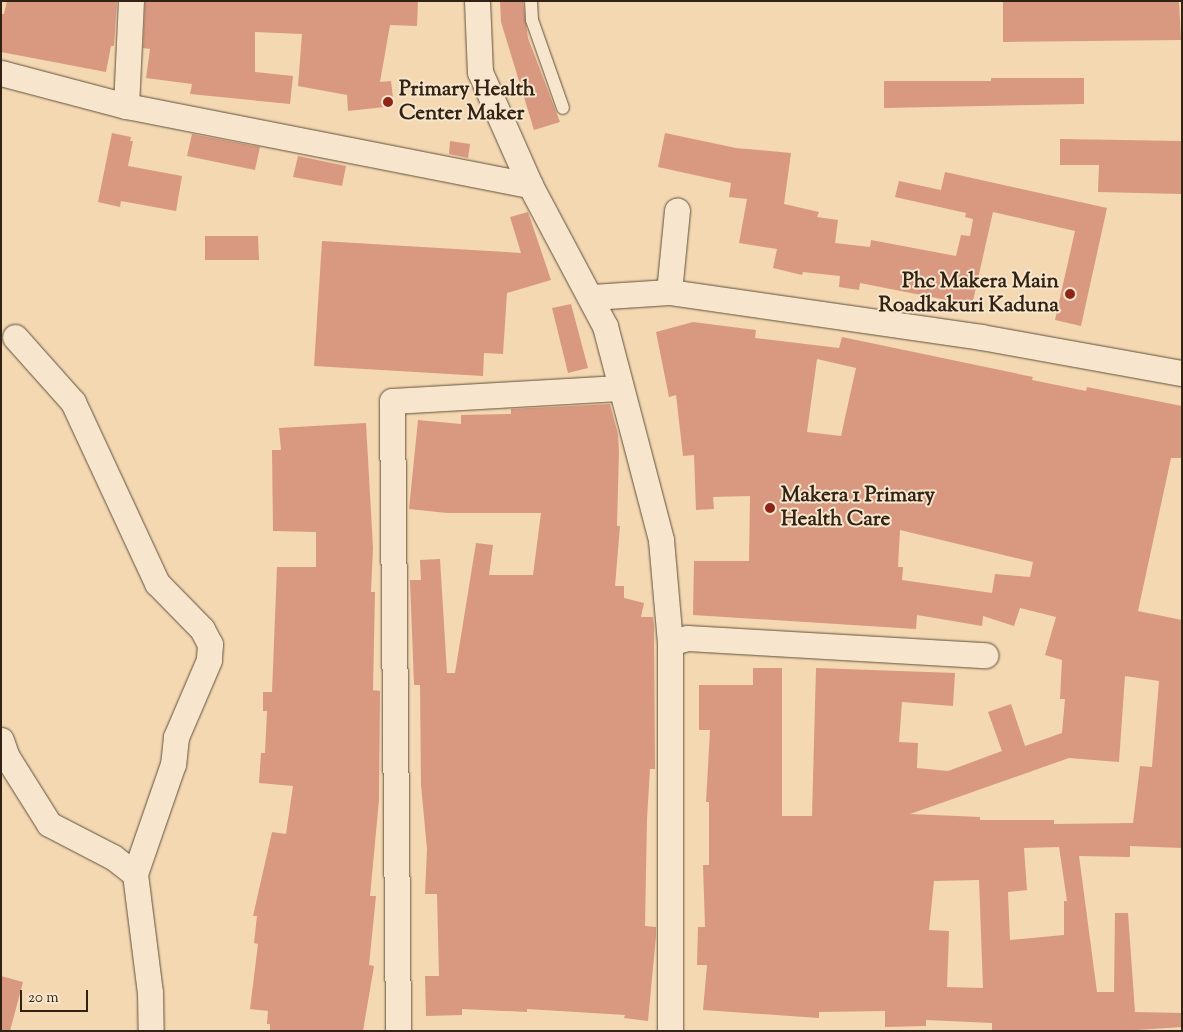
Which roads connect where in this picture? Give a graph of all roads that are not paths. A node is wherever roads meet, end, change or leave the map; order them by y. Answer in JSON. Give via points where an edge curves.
{"nodes":[{"id":1,"x":131,"y":1,"type":"edge"},
{"id":2,"x":477,"y":1,"type":"edge"},
{"id":3,"x":531,"y":1,"type":"edge"},
{"id":4,"x":1,"y":73,"type":"edge"},
{"id":5,"x":126,"y":106,"type":"junction"},
{"id":6,"x":563,"y":108,"type":"dead end"},
{"id":7,"x":530,"y":185,"type":"junction"},
{"id":8,"x":678,"y":210,"type":"dead end"},
{"id":9,"x":669,"y":292,"type":"junction"},
{"id":10,"x":592,"y":297,"type":"junction"},
{"id":11,"x":15,"y":337,"type":"dead end"},
{"id":12,"x":1182,"y":373,"type":"edge"},
{"id":13,"x":620,"y":388,"type":"junction"},
{"id":14,"x":670,"y":643,"type":"junction"},
{"id":15,"x":986,"y":655,"type":"dead end"},
{"id":16,"x":1,"y":740,"type":"edge"},
{"id":17,"x":135,"y":874,"type":"junction"},
{"id":18,"x":151,"y":1031,"type":"edge"},
{"id":19,"x":398,"y":1031,"type":"edge"},
{"id":20,"x":670,"y":1031,"type":"edge"}],
"edges":[{"from":1,"to":5,"type":"street"},
{"from":2,"to":7,"type":"street","via":[[480,72]]},
{"from":3,"to":6,"type":"lane","via":[[532,20]]},
{"from":4,"to":5,"type":"street"},
{"from":5,"to":7,"type":"street"},
{"from":7,"to":10,"type":"street"},
{"from":8,"to":9,"type":"street"},
{"from":9,"to":10,"type":"street"},
{"from":9,"to":12,"type":"street","via":[[981,337]]},
{"from":10,"to":13,"type":"street","via":[[606,326]]},
{"from":11,"to":17,"type":"street","via":[[73,402],[157,583],[202,628],[210,644],[209,660],[176,737],[173,764]]},
{"from":13,"to":14,"type":"street","via":[[661,540]]},
{"from":13,"to":19,"type":"street","via":[[392,401]]},
{"from":14,"to":15,"type":"street","via":[[687,638]]},
{"from":14,"to":20,"type":"street"},
{"from":16,"to":17,"type":"street","via":[[7,757],[49,824],[112,857]]},
{"from":17,"to":18,"type":"street","via":[[150,992]]}]}
